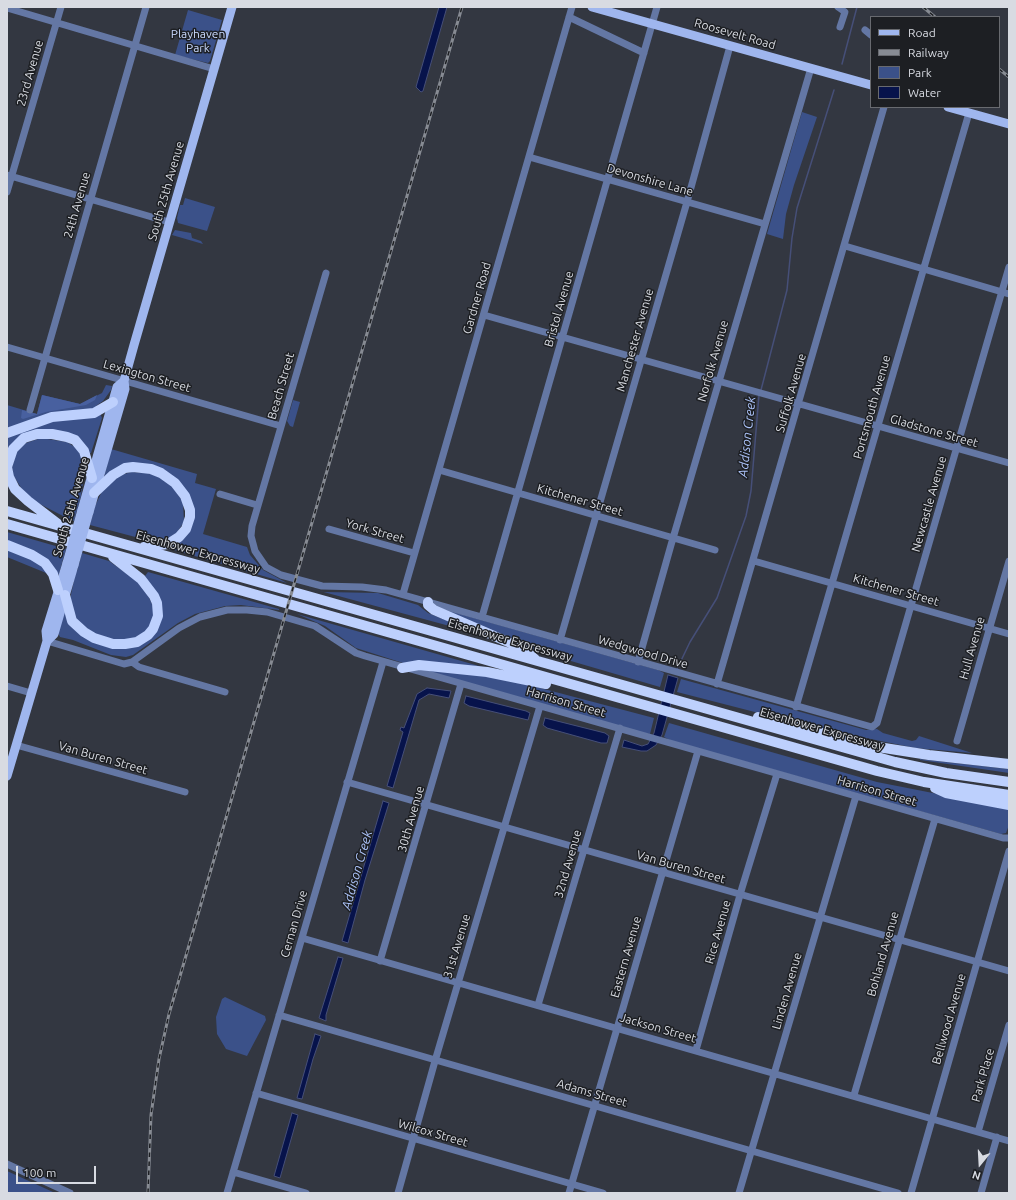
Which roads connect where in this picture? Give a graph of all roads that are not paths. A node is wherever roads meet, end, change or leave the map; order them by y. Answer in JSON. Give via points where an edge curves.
{"nodes":[{"id":1,"x":61,"y":7,"type":"edge"},
{"id":2,"x":146,"y":7,"type":"edge"},
{"id":3,"x":232,"y":7,"type":"edge"},
{"id":4,"x":572,"y":7,"type":"edge"},
{"id":5,"x":592,"y":7,"type":"edge"},
{"id":6,"x":657,"y":7,"type":"edge"},
{"id":7,"x":838,"y":7,"type":"edge"},
{"id":8,"x":7,"y":8,"type":"edge"},
{"id":9,"x":569,"y":17,"type":"junction"},
{"id":10,"x":56,"y":22,"type":"junction"},
{"id":11,"x":652,"y":24,"type":"junction"},
{"id":12,"x":840,"y":27,"type":"dead end"},
{"id":13,"x":135,"y":46,"type":"junction"},
{"id":14,"x":730,"y":46,"type":"junction"},
{"id":15,"x":644,"y":53,"type":"junction"},
{"id":16,"x":811,"y":68,"type":"junction"},
{"id":17,"x":214,"y":69,"type":"junction"},
{"id":18,"x":870,"y":85,"type":"edge"},
{"id":19,"x":884,"y":108,"type":"edge"},
{"id":20,"x":952,"y":108,"type":"edge"},
{"id":21,"x":969,"y":113,"type":"junction"},
{"id":22,"x":1009,"y":124,"type":"edge"},
{"id":23,"x":529,"y":157,"type":"junction"},
{"id":24,"x":9,"y":175,"type":"edge"},
{"id":25,"x":607,"y":180,"type":"junction"},
{"id":26,"x":7,"y":192,"type":"edge"},
{"id":27,"x":90,"y":199,"type":"junction"},
{"id":28,"x":687,"y":202,"type":"junction"},
{"id":29,"x":169,"y":222,"type":"junction"},
{"id":30,"x":765,"y":224,"type":"junction"},
{"id":31,"x":845,"y":246,"type":"junction"},
{"id":32,"x":1009,"y":267,"type":"edge"},
{"id":33,"x":924,"y":269,"type":"junction"},
{"id":34,"x":326,"y":273,"type":"dead end"},
{"id":35,"x":1005,"y":293,"type":"edge"},
{"id":36,"x":484,"y":315,"type":"junction"},
{"id":37,"x":562,"y":337,"type":"junction"},
{"id":38,"x":7,"y":347,"type":"edge"},
{"id":39,"x":44,"y":358,"type":"junction"},
{"id":40,"x":641,"y":359,"type":"junction"},
{"id":41,"x":124,"y":381,"type":"junction"},
{"id":42,"x":719,"y":381,"type":"junction"},
{"id":43,"x":113,"y":402,"type":"junction"},
{"id":44,"x":799,"y":404,"type":"junction"},
{"id":45,"x":30,"y":410,"type":"dead end"},
{"id":46,"x":281,"y":426,"type":"junction"},
{"id":47,"x":878,"y":426,"type":"junction"},
{"id":48,"x":7,"y":433,"type":"edge"},
{"id":49,"x":956,"y":449,"type":"junction"},
{"id":50,"x":1009,"y":463,"type":"edge"},
{"id":51,"x":439,"y":470,"type":"junction"},
{"id":52,"x":92,"y":478,"type":"junction"},
{"id":53,"x":94,"y":493,"type":"junction"},
{"id":54,"x":517,"y":493,"type":"junction"},
{"id":55,"x":220,"y":494,"type":"dead end"},
{"id":56,"x":258,"y":505,"type":"junction"},
{"id":57,"x":7,"y":511,"type":"edge"},
{"id":58,"x":86,"y":511,"type":"junction"},
{"id":59,"x":595,"y":515,"type":"junction"},
{"id":60,"x":7,"y":524,"type":"edge"},
{"id":61,"x":62,"y":526,"type":"junction"},
{"id":62,"x":329,"y":529,"type":"dead end"},
{"id":63,"x":673,"y":538,"type":"junction"},
{"id":64,"x":7,"y":545,"type":"edge"},
{"id":65,"x":137,"y":548,"type":"junction"},
{"id":66,"x":715,"y":550,"type":"dead end"},
{"id":67,"x":107,"y":552,"type":"junction"},
{"id":68,"x":414,"y":553,"type":"junction"},
{"id":69,"x":754,"y":561,"type":"junction"},
{"id":70,"x":1009,"y":561,"type":"edge"},
{"id":71,"x":832,"y":583,"type":"junction"},
{"id":72,"x":61,"y":593,"type":"junction"},
{"id":73,"x":403,"y":594,"type":"junction"},
{"id":74,"x":428,"y":602,"type":"junction"},
{"id":75,"x":911,"y":606,"type":"junction"},
{"id":76,"x":482,"y":617,"type":"junction"},
{"id":77,"x":989,"y":628,"type":"junction"},
{"id":78,"x":1009,"y":634,"type":"edge"},
{"id":79,"x":560,"y":640,"type":"junction"},
{"id":80,"x":46,"y":641,"type":"junction"},
{"id":81,"x":132,"y":662,"type":"junction"},
{"id":82,"x":383,"y":662,"type":"junction"},
{"id":83,"x":540,"y":662,"type":"junction"},
{"id":84,"x":638,"y":662,"type":"junction"},
{"id":85,"x":402,"y":668,"type":"junction"},
{"id":86,"x":461,"y":684,"type":"junction"},
{"id":87,"x":717,"y":684,"type":"junction"},
{"id":88,"x":573,"y":685,"type":"junction"},
{"id":89,"x":7,"y":686,"type":"edge"},
{"id":90,"x":225,"y":692,"type":"dead end"},
{"id":91,"x":31,"y":693,"type":"junction"},
{"id":92,"x":540,"y":706,"type":"junction"},
{"id":93,"x":796,"y":707,"type":"junction"},
{"id":94,"x":710,"y":710,"type":"junction"},
{"id":95,"x":877,"y":724,"type":"joint"},
{"id":96,"x":620,"y":728,"type":"junction"},
{"id":97,"x":957,"y":741,"type":"dead end"},
{"id":98,"x":16,"y":745,"type":"junction"},
{"id":99,"x":698,"y":751,"type":"junction"},
{"id":100,"x":1009,"y":764,"type":"edge"},
{"id":101,"x":777,"y":774,"type":"junction"},
{"id":102,"x":7,"y":776,"type":"edge"},
{"id":103,"x":348,"y":782,"type":"junction"},
{"id":104,"x":924,"y":782,"type":"junction"},
{"id":105,"x":1009,"y":782,"type":"edge"},
{"id":106,"x":185,"y":792,"type":"dead end"},
{"id":107,"x":1009,"y":795,"type":"edge"},
{"id":108,"x":856,"y":796,"type":"junction"},
{"id":109,"x":426,"y":805,"type":"junction"},
{"id":110,"x":1009,"y":805,"type":"edge"},
{"id":111,"x":935,"y":819,"type":"junction"},
{"id":112,"x":504,"y":828,"type":"junction"},
{"id":113,"x":1009,"y":838,"type":"edge"},
{"id":114,"x":583,"y":851,"type":"junction"},
{"id":115,"x":1009,"y":851,"type":"edge"},
{"id":116,"x":662,"y":872,"type":"junction"},
{"id":117,"x":740,"y":895,"type":"junction"},
{"id":118,"x":820,"y":917,"type":"junction"},
{"id":119,"x":302,"y":938,"type":"junction"},
{"id":120,"x":898,"y":940,"type":"junction"},
{"id":121,"x":380,"y":961,"type":"junction"},
{"id":122,"x":977,"y":962,"type":"junction"},
{"id":123,"x":1009,"y":971,"type":"edge"},
{"id":124,"x":458,"y":983,"type":"junction"},
{"id":125,"x":538,"y":1006,"type":"junction"},
{"id":126,"x":279,"y":1015,"type":"junction"},
{"id":127,"x":1009,"y":1025,"type":"edge"},
{"id":128,"x":617,"y":1028,"type":"junction"},
{"id":129,"x":696,"y":1050,"type":"junction"},
{"id":130,"x":435,"y":1061,"type":"junction"},
{"id":131,"x":775,"y":1072,"type":"junction"},
{"id":132,"x":256,"y":1093,"type":"junction"},
{"id":133,"x":854,"y":1095,"type":"junction"},
{"id":134,"x":594,"y":1105,"type":"junction"},
{"id":135,"x":932,"y":1118,"type":"junction"},
{"id":136,"x":978,"y":1132,"type":"junction"},
{"id":137,"x":997,"y":1137,"type":"junction"},
{"id":138,"x":414,"y":1139,"type":"junction"},
{"id":139,"x":1009,"y":1140,"type":"edge"},
{"id":140,"x":752,"y":1150,"type":"junction"},
{"id":141,"x":7,"y":1164,"type":"edge"},
{"id":142,"x":233,"y":1172,"type":"junction"},
{"id":143,"x":572,"y":1184,"type":"junction"},
{"id":144,"x":70,"y":1193,"type":"edge"},
{"id":145,"x":227,"y":1193,"type":"edge"},
{"id":146,"x":306,"y":1193,"type":"edge"},
{"id":147,"x":398,"y":1193,"type":"edge"},
{"id":148,"x":569,"y":1193,"type":"edge"},
{"id":149,"x":603,"y":1193,"type":"edge"},
{"id":150,"x":739,"y":1193,"type":"edge"},
{"id":151,"x":898,"y":1193,"type":"edge"},
{"id":152,"x":911,"y":1193,"type":"edge"},
{"id":153,"x":981,"y":1193,"type":"edge"}],
"edges":[{"from":1,"to":10,"type":"street","name":"23rd Avenue"},
{"from":2,"to":13,"type":"street","name":"24th Avenue"},
{"from":3,"to":17,"type":"main road","name":"South 25th Avenue"},
{"from":4,"to":9,"type":"street","name":"Gardner Road"},
{"from":5,"to":11,"type":"main road","name":"Roosevelt Road"},
{"from":6,"to":11,"type":"street","name":"Bristol Avenue"},
{"from":7,"to":12,"type":"street","via":[[845,12]]},
{"from":8,"to":10,"type":"street"},
{"from":9,"to":15,"type":"street"},
{"from":9,"to":23,"type":"street","name":"Gardner Road"},
{"from":10,"to":13,"type":"street"},
{"from":10,"to":24,"type":"street","name":"23rd Avenue"},
{"from":11,"to":14,"type":"main road","name":"Roosevelt Road"},
{"from":11,"to":15,"type":"street","name":"Bristol Avenue"},
{"from":13,"to":17,"type":"street"},
{"from":13,"to":27,"type":"street","name":"24th Avenue"},
{"from":14,"to":16,"type":"main road","name":"Roosevelt Road"},
{"from":14,"to":28,"type":"street","name":"Manchester Avenue"},
{"from":15,"to":25,"type":"street","name":"Bristol Avenue"},
{"from":16,"to":18,"type":"main road","name":"Roosevelt Road"},
{"from":16,"to":30,"type":"street","name":"Norfolk Avenue"},
{"from":17,"to":29,"type":"main road","name":"South 25th Avenue"},
{"from":19,"to":31,"type":"street","name":"Suffolk Avenue"},
{"from":20,"to":21,"type":"main road"},
{"from":21,"to":22,"type":"main road"},
{"from":21,"to":33,"type":"street","name":"Portsmouth Avenue"},
{"from":23,"to":25,"type":"street","name":"Devonshire Lane"},
{"from":23,"to":36,"type":"street","name":"Gardner Road"},
{"from":24,"to":26,"type":"street","name":"23rd Avenue"},
{"from":24,"to":27,"type":"street"},
{"from":25,"to":28,"type":"street","name":"Devonshire Lane"},
{"from":25,"to":37,"type":"street","name":"Bristol Avenue"},
{"from":27,"to":29,"type":"street"},
{"from":27,"to":39,"type":"street","name":"24th Avenue"},
{"from":28,"to":30,"type":"street","name":"Devonshire Lane"},
{"from":28,"to":40,"type":"street","name":"Manchester Avenue"},
{"from":29,"to":41,"type":"main road","name":"South 25th Avenue"},
{"from":30,"to":42,"type":"street","name":"Norfolk Avenue"},
{"from":31,"to":33,"type":"street"},
{"from":31,"to":44,"type":"street","name":"Suffolk Avenue"},
{"from":32,"to":35,"type":"street","name":"Newcastle Avenue"},
{"from":33,"to":35,"type":"street"},
{"from":33,"to":47,"type":"street","name":"Portsmouth Avenue"},
{"from":34,"to":46,"type":"street","name":"Beach Street"},
{"from":35,"to":49,"type":"street","name":"Newcastle Avenue"},
{"from":36,"to":37,"type":"street","name":"Gladstone Street"},
{"from":36,"to":51,"type":"street","name":"Gardner Road"},
{"from":37,"to":40,"type":"street","name":"Gladstone Street"},
{"from":37,"to":54,"type":"street","name":"Bristol Avenue"},
{"from":38,"to":39,"type":"street","name":"Lexington Street"},
{"from":39,"to":41,"type":"street","name":"Lexington Street"},
{"from":39,"to":45,"type":"street","name":"24th Avenue"},
{"from":40,"to":42,"type":"street","name":"Gladstone Street"},
{"from":40,"to":59,"type":"street","name":"Manchester Avenue"},
{"from":41,"to":43,"type":"main road","name":"South 25th Avenue","via":[[117,387]]},
{"from":41,"to":46,"type":"street","name":"Lexington Street"},
{"from":41,"to":53,"type":"main road","name":"South 25th Avenue","via":[[125,389]]},
{"from":42,"to":44,"type":"street","name":"Gladstone Street"},
{"from":42,"to":63,"type":"street","name":"Norfolk Avenue"},
{"from":43,"to":48,"type":"highway","via":[[94,412],[52,417]]},
{"from":43,"to":52,"type":"main road","name":"South 25th Avenue"},
{"from":44,"to":47,"type":"street","name":"Gladstone Street"},
{"from":44,"to":69,"type":"street","name":"Suffolk Avenue"},
{"from":46,"to":56,"type":"street","name":"Beach Street"},
{"from":47,"to":49,"type":"street","name":"Gladstone Street"},
{"from":47,"to":71,"type":"street","name":"Portsmouth Avenue"},
{"from":49,"to":50,"type":"street","name":"Gladstone Street"},
{"from":49,"to":75,"type":"street","name":"Newcastle Avenue"},
{"from":51,"to":54,"type":"street","name":"Kitchener Street"},
{"from":51,"to":68,"type":"street","name":"Gardner Road"},
{"from":52,"to":58,"type":"main road","name":"South 25th Avenue"},
{"from":52,"to":61,"type":"highway","via":[[84,451],[75,440],[67,437],[37,434],[20,441],[12,449],[7,467],[15,489]]},
{"from":53,"to":58,"type":"main road","name":"South 25th Avenue"},
{"from":53,"to":65,"type":"highway","via":[[113,475],[125,468],[133,467],[160,472],[180,489],[190,510],[188,523],[182,534],[168,544]]},
{"from":54,"to":59,"type":"street","name":"Kitchener Street"},
{"from":54,"to":76,"type":"street","name":"Bristol Avenue"},
{"from":55,"to":56,"type":"street"},
{"from":56,"to":73,"type":"street","name":"Beach Street","via":[[251,531],[252,540],[257,556],[272,570],[322,586],[373,588]]},
{"from":57,"to":61,"type":"highway","name":"Eisenhower Expressway"},
{"from":58,"to":72,"type":"main road","name":"South 25th Avenue","bridge":true},
{"from":59,"to":63,"type":"street","name":"Kitchener Street"},
{"from":59,"to":79,"type":"street","name":"Manchester Avenue"},
{"from":60,"to":67,"type":"highway"},
{"from":61,"to":65,"type":"highway","name":"Eisenhower Expressway"},
{"from":62,"to":68,"type":"street","name":"York Street"},
{"from":63,"to":66,"type":"street","name":"Kitchener Street"},
{"from":63,"to":84,"type":"street","name":"Norfolk Avenue"},
{"from":64,"to":72,"type":"highway","via":[[45,563]]},
{"from":65,"to":83,"type":"highway","name":"Eisenhower Expressway"},
{"from":67,"to":72,"type":"highway","via":[[141,578],[154,596],[158,616],[148,635],[137,642],[125,644],[106,643],[94,638],[72,621]]},
{"from":67,"to":88,"type":"highway"},
{"from":68,"to":73,"type":"street","name":"Gardner Road"},
{"from":69,"to":71,"type":"street","name":"Kitchener Street"},
{"from":69,"to":87,"type":"street","name":"Suffolk Avenue"},
{"from":70,"to":77,"type":"street","name":"Hull Avenue"},
{"from":71,"to":75,"type":"street","name":"Kitchener Street"},
{"from":71,"to":93,"type":"street","name":"Portsmouth Avenue"},
{"from":72,"to":80,"type":"main road","name":"South 25th Avenue","via":[[54,634]]},
{"from":73,"to":74,"type":"street","name":"Wedgwood Drive"},
{"from":74,"to":76,"type":"street","name":"Wedgwood Drive"},
{"from":74,"to":83,"type":"highway","via":[[434,610],[522,648]]},
{"from":75,"to":77,"type":"street","name":"Kitchener Street"},
{"from":75,"to":95,"type":"street","name":"Newcastle Avenue"},
{"from":76,"to":79,"type":"street","name":"Wedgwood Drive"},
{"from":77,"to":78,"type":"street","name":"Kitchener Street"},
{"from":77,"to":97,"type":"street","name":"Hull Avenue"},
{"from":79,"to":84,"type":"street","name":"Wedgwood Drive"},
{"from":80,"to":81,"type":"street","via":[[124,664]]},
{"from":80,"to":91,"type":"main road","name":"South 25th Avenue"},
{"from":81,"to":82,"type":"street","name":"Harrison Street","via":[[189,622],[209,614],[237,610],[267,612],[310,624],[356,653]]},
{"from":81,"to":90,"type":"street","via":[[139,667]]},
{"from":82,"to":85,"type":"street","name":"Harrison Street"},
{"from":82,"to":103,"type":"street","name":"Cernan Drive"},
{"from":83,"to":94,"type":"highway","name":"Eisenhower Expressway"},
{"from":84,"to":87,"type":"street","name":"Wedgwood Drive"},
{"from":85,"to":86,"type":"street","name":"Harrison Street"},
{"from":85,"to":88,"type":"highway","via":[[419,665],[461,669],[547,684]]},
{"from":86,"to":92,"type":"street","name":"Harrison Street"},
{"from":86,"to":109,"type":"street","name":"30th Avenue"},
{"from":87,"to":93,"type":"street","name":"Wedgwood Drive"},
{"from":88,"to":104,"type":"highway"},
{"from":89,"to":91,"type":"street"},
{"from":91,"to":98,"type":"main road","name":"South 25th Avenue"},
{"from":92,"to":96,"type":"street","name":"Harrison Street"},
{"from":92,"to":112,"type":"street","name":"31st Avenue"},
{"from":93,"to":95,"type":"street","name":"Wedgwood Drive","via":[[868,727]]},
{"from":94,"to":100,"type":"highway","via":[[728,709],[878,747]]},
{"from":94,"to":105,"type":"highway","name":"Eisenhower Expressway","via":[[894,762]]},
{"from":96,"to":99,"type":"street","name":"Harrison Street"},
{"from":96,"to":114,"type":"street","name":"32nd Avenue"},
{"from":98,"to":102,"type":"main road","name":"South 25th Avenue"},
{"from":98,"to":106,"type":"street","name":"Van Buren Street"},
{"from":99,"to":101,"type":"street","name":"Harrison Street"},
{"from":99,"to":116,"type":"street","name":"Eastern Avenue"},
{"from":101,"to":108,"type":"street","name":"Harrison Street"},
{"from":101,"to":117,"type":"street","name":"Rice Avenue"},
{"from":103,"to":109,"type":"street","name":"Van Buren Street"},
{"from":103,"to":119,"type":"street","name":"Cernan Drive"},
{"from":104,"to":107,"type":"highway"},
{"from":104,"to":110,"type":"highway","via":[[946,793]]},
{"from":108,"to":111,"type":"street","name":"Harrison Street"},
{"from":108,"to":118,"type":"street","name":"Linden Avenue"},
{"from":109,"to":112,"type":"street","name":"Van Buren Street"},
{"from":109,"to":121,"type":"street","name":"30th Avenue"},
{"from":111,"to":113,"type":"street","name":"Harrison Street"},
{"from":111,"to":120,"type":"street","name":"Bohland Avenue"},
{"from":112,"to":114,"type":"street","name":"Van Buren Street"},
{"from":112,"to":124,"type":"street","name":"31st Avenue"},
{"from":114,"to":116,"type":"street","name":"Van Buren Street"},
{"from":114,"to":125,"type":"street","name":"32nd Avenue"},
{"from":115,"to":122,"type":"street","name":"Bellwood Avenue"},
{"from":116,"to":117,"type":"street","name":"Van Buren Street"},
{"from":116,"to":128,"type":"street","name":"Eastern Avenue"},
{"from":117,"to":118,"type":"street","name":"Van Buren Street"},
{"from":117,"to":129,"type":"street","name":"Rice Avenue"},
{"from":118,"to":120,"type":"street","name":"Van Buren Street"},
{"from":118,"to":131,"type":"street","name":"Linden Avenue"},
{"from":119,"to":121,"type":"street","name":"Jackson Street"},
{"from":119,"to":126,"type":"street","name":"Cernan Drive"},
{"from":120,"to":122,"type":"street","name":"Van Buren Street"},
{"from":120,"to":133,"type":"street","name":"Bohland Avenue"},
{"from":121,"to":124,"type":"street","name":"Jackson Street"},
{"from":122,"to":123,"type":"street","name":"Van Buren Street"},
{"from":122,"to":135,"type":"street","name":"Bellwood Avenue"},
{"from":124,"to":125,"type":"street","name":"Jackson Street"},
{"from":124,"to":130,"type":"street","name":"31st Avenue"},
{"from":125,"to":128,"type":"street","name":"Jackson Street"},
{"from":126,"to":130,"type":"street","name":"Adams Street"},
{"from":126,"to":132,"type":"street","name":"Cernan Drive"},
{"from":127,"to":136,"type":"street","name":"Park Place"},
{"from":128,"to":129,"type":"street","name":"Jackson Street"},
{"from":128,"to":134,"type":"street","name":"Eastern Avenue"},
{"from":129,"to":131,"type":"street","name":"Jackson Street"},
{"from":130,"to":134,"type":"street","name":"Adams Street"},
{"from":130,"to":138,"type":"street","name":"31st Avenue"},
{"from":131,"to":133,"type":"street","name":"Jackson Street"},
{"from":131,"to":140,"type":"street","name":"Linden Avenue"},
{"from":132,"to":138,"type":"street","name":"Wilcox Street"},
{"from":132,"to":142,"type":"street","name":"Cernan Drive"},
{"from":133,"to":135,"type":"street","name":"Jackson Street"},
{"from":134,"to":140,"type":"street","name":"Adams Street"},
{"from":134,"to":143,"type":"street","name":"Eastern Avenue"},
{"from":135,"to":136,"type":"street","name":"Jackson Street"},
{"from":135,"to":152,"type":"street","name":"Bellwood Avenue"},
{"from":136,"to":137,"type":"street","name":"Jackson Street"},
{"from":137,"to":139,"type":"street","name":"Jackson Street"},
{"from":137,"to":153,"type":"street"},
{"from":138,"to":143,"type":"street","name":"Wilcox Street"},
{"from":138,"to":147,"type":"street","name":"31st Avenue"},
{"from":140,"to":150,"type":"street","name":"Linden Avenue"},
{"from":140,"to":151,"type":"street","name":"Adams Street"},
{"from":141,"to":144,"type":"street"},
{"from":142,"to":145,"type":"street","name":"Cernan Drive"},
{"from":142,"to":146,"type":"street"},
{"from":143,"to":148,"type":"street","name":"Eastern Avenue"},
{"from":143,"to":149,"type":"street","name":"Wilcox Street"}]}
